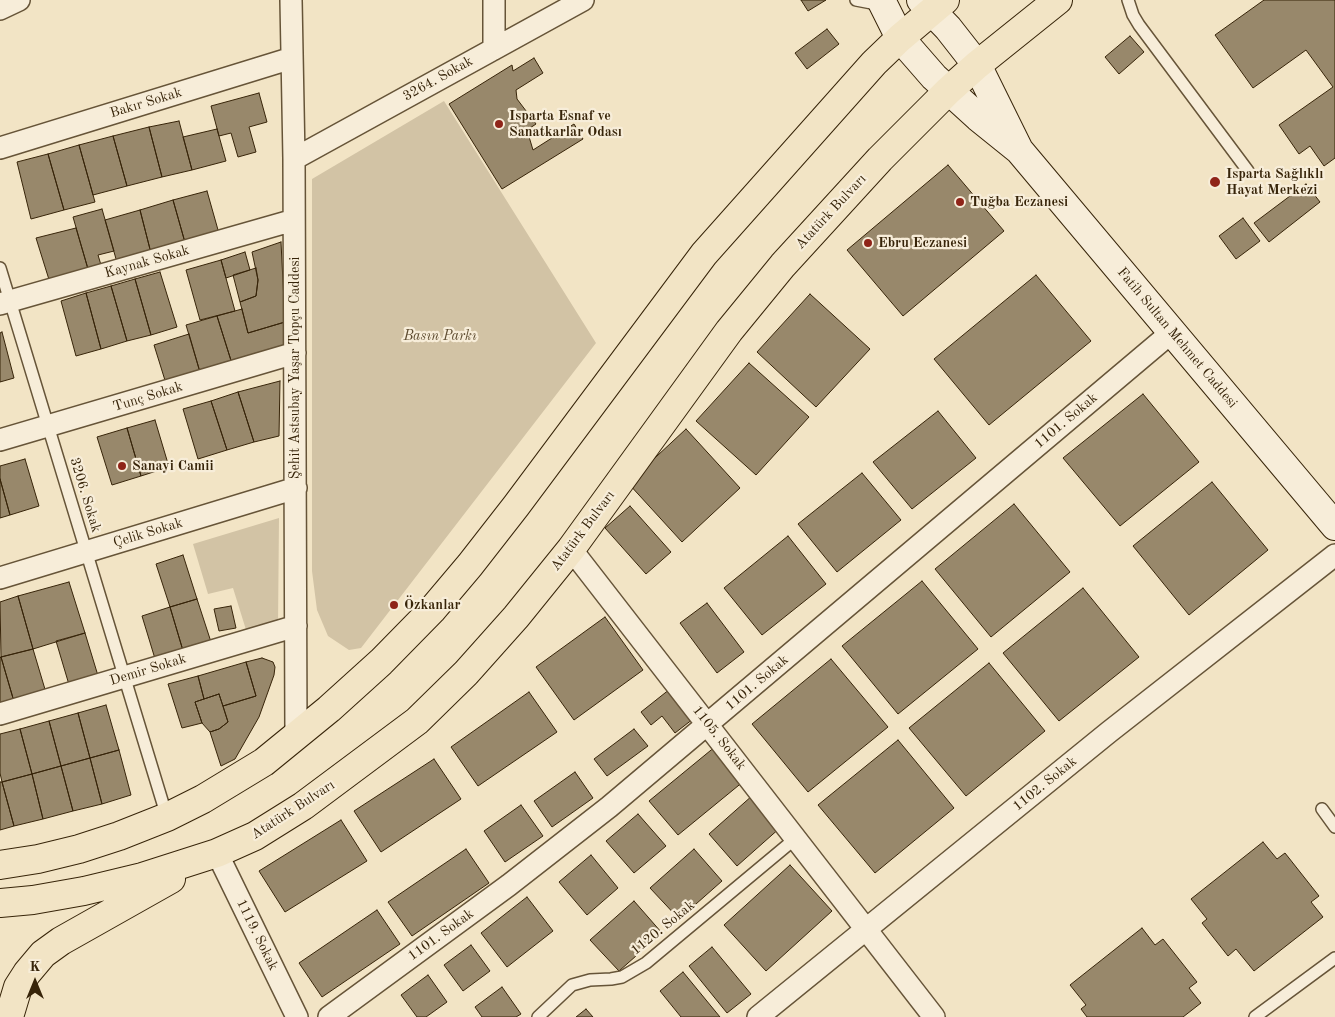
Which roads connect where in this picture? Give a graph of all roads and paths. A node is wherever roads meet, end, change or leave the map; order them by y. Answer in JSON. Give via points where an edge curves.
{"nodes":[{"id":1,"x":19,"y":0,"type":"edge"},
{"id":2,"x":291,"y":0,"type":"edge"},
{"id":3,"x":494,"y":0,"type":"edge"},
{"id":4,"x":582,"y":0,"type":"edge"},
{"id":5,"x":856,"y":0,"type":"edge"},
{"id":6,"x":1058,"y":0,"type":"edge"},
{"id":7,"x":1128,"y":0,"type":"edge"},
{"id":8,"x":882,"y":2,"type":"edge"},
{"id":9,"x":933,"y":4,"type":"edge"},
{"id":10,"x":0,"y":9,"type":"edge"},
{"id":11,"x":900,"y":38,"type":"junction"},
{"id":12,"x":494,"y":49,"type":"junction"},
{"id":13,"x":292,"y":58,"type":"junction"},
{"id":14,"x":976,"y":65,"type":"junction"},
{"id":15,"x":948,"y":91,"type":"junction"},
{"id":16,"x":0,"y":148,"type":"edge"},
{"id":17,"x":1019,"y":150,"type":"junction"},
{"id":18,"x":294,"y":159,"type":"junction"},
{"id":19,"x":1248,"y":171,"type":"dead end"},
{"id":20,"x":294,"y":220,"type":"junction"},
{"id":21,"x":0,"y":268,"type":"edge"},
{"id":22,"x":5,"y":303,"type":"edge"},
{"id":23,"x":1172,"y":332,"type":"junction"},
{"id":24,"x":295,"y":353,"type":"junction"},
{"id":25,"x":49,"y":426,"type":"junction"},
{"id":26,"x":0,"y":440,"type":"edge"},
{"id":27,"x":296,"y":488,"type":"junction"},
{"id":28,"x":1335,"y":526,"type":"edge"},
{"id":29,"x":571,"y":549,"type":"junction"},
{"id":30,"x":87,"y":552,"type":"junction"},
{"id":31,"x":1335,"y":555,"type":"edge"},
{"id":32,"x":0,"y":578,"type":"edge"},
{"id":33,"x":296,"y":626,"type":"junction"},
{"id":34,"x":126,"y":677,"type":"junction"},
{"id":35,"x":0,"y":714,"type":"edge"},
{"id":36,"x":708,"y":725,"type":"junction"},
{"id":37,"x":296,"y":736,"type":"junction"},
{"id":38,"x":1322,"y":810,"type":"dead end"},
{"id":39,"x":167,"y":817,"type":"junction"},
{"id":40,"x":1335,"y":827,"type":"edge"},
{"id":41,"x":796,"y":838,"type":"junction"},
{"id":42,"x":217,"y":853,"type":"junction"},
{"id":43,"x":0,"y":865,"type":"edge"},
{"id":44,"x":0,"y":903,"type":"edge"},
{"id":45,"x":866,"y":928,"type":"junction"},
{"id":46,"x":1335,"y":958,"type":"edge"},
{"id":47,"x":0,"y":999,"type":"edge"},
{"id":48,"x":8,"y":1017,"type":"edge"},
{"id":49,"x":297,"y":1017,"type":"edge"},
{"id":50,"x":329,"y":1017,"type":"edge"},
{"id":51,"x":538,"y":1017,"type":"edge"},
{"id":52,"x":758,"y":1017,"type":"edge"},
{"id":53,"x":934,"y":1017,"type":"edge"},
{"id":54,"x":1255,"y":1017,"type":"edge"}],
"edges":[{"from":1,"to":10,"type":"street"},
{"from":2,"to":13,"type":"street","name":"Şehit Astsubay Yaşar Topçu Caddesi"},
{"from":3,"to":12,"type":"street"},
{"from":4,"to":12,"type":"street","name":"3264. Sokak"},
{"from":5,"to":8,"type":"lane"},
{"from":6,"to":14,"type":"main road","name":"Atatürk Bulvarı"},
{"from":7,"to":19,"type":"lane","via":[[1139,25]]},
{"from":8,"to":11,"type":"street"},
{"from":9,"to":11,"type":"main road"},
{"from":9,"to":14,"type":"street"},
{"from":11,"to":15,"type":"street"},
{"from":11,"to":37,"type":"main road","via":[[704,254],[516,506],[432,610],[381,662]]},
{"from":12,"to":18,"type":"street","name":"3264. Sokak"},
{"from":13,"to":16,"type":"street","name":"Bakır Sokak"},
{"from":13,"to":18,"type":"street","name":"Şehit Astsubay Yaşar Topçu Caddesi"},
{"from":14,"to":15,"type":"main road","name":"Atatürk Bulvarı"},
{"from":14,"to":17,"type":"street"},
{"from":15,"to":17,"type":"street"},
{"from":15,"to":29,"type":"main road","name":"Atatürk Bulvarı","via":[[777,272],[729,331]]},
{"from":17,"to":23,"type":"street","name":"Fatih Sultan Mehmet Caddesi"},
{"from":18,"to":20,"type":"street","name":"Şehit Astsubay Yaşar Topçu Caddesi"},
{"from":20,"to":22,"type":"street","name":"Kaynak Sokak"},
{"from":20,"to":24,"type":"street","name":"Şehit Astsubay Yaşar Topçu Caddesi"},
{"from":21,"to":22,"type":"lane","name":"3206. Sokak"},
{"from":22,"to":25,"type":"lane","name":"3206. Sokak"},
{"from":23,"to":28,"type":"street","name":"Fatih Sultan Mehmet Caddesi"},
{"from":23,"to":36,"type":"street","name":"1101. Sokak"},
{"from":24,"to":25,"type":"street","name":"Tunç Sokak"},
{"from":24,"to":27,"type":"street","name":"Şehit Astsubay Yaşar Topçu Caddesi"},
{"from":25,"to":26,"type":"street","name":"Tunç Sokak"},
{"from":25,"to":30,"type":"lane","name":"3206. Sokak"},
{"from":27,"to":30,"type":"street","name":"Çelik Sokak"},
{"from":27,"to":33,"type":"street","name":"Şehit Astsubay Yaşar Topçu Caddesi"},
{"from":29,"to":36,"type":"street","name":"1105. Sokak"},
{"from":29,"to":42,"type":"main road","name":"Atatürk Bulvarı","via":[[466,673],[416,721],[304,806],[256,836]]},
{"from":30,"to":32,"type":"street","name":"Çelik Sokak"},
{"from":30,"to":34,"type":"lane","name":"3206. Sokak"},
{"from":31,"to":45,"type":"street","name":"1102. Sokak"},
{"from":33,"to":34,"type":"street","name":"Demir Sokak"},
{"from":33,"to":37,"type":"street","name":"Şehit Astsubay Yaşar Topçu Caddesi"},
{"from":34,"to":35,"type":"street","name":"Demir Sokak"},
{"from":34,"to":39,"type":"lane","name":"3206. Sokak"},
{"from":36,"to":41,"type":"street","name":"1105. Sokak"},
{"from":36,"to":50,"type":"street","name":"1101. Sokak","via":[[509,885]]},
{"from":37,"to":39,"type":"main road","via":[[232,783]]},
{"from":38,"to":40,"type":"lane"},
{"from":39,"to":43,"type":"main road","via":[[79,849]]},
{"from":41,"to":45,"type":"street","name":"1105. Sokak"},
{"from":41,"to":51,"type":"lane","name":"1120. Sokak","via":[[646,963],[622,977],[572,985]]},
{"from":42,"to":44,"type":"main road","name":"Atatürk Bulvarı","via":[[84,891]]},
{"from":42,"to":48,"type":"main road","via":[[43,954],[18,987]]},
{"from":42,"to":49,"type":"street","name":"1119. Sokak"},
{"from":45,"to":52,"type":"street","name":"1102. Sokak"},
{"from":45,"to":53,"type":"street","name":"1105. Sokak"},
{"from":46,"to":54,"type":"lane"},
{"from":47,"to":48,"type":"main road"}]}
